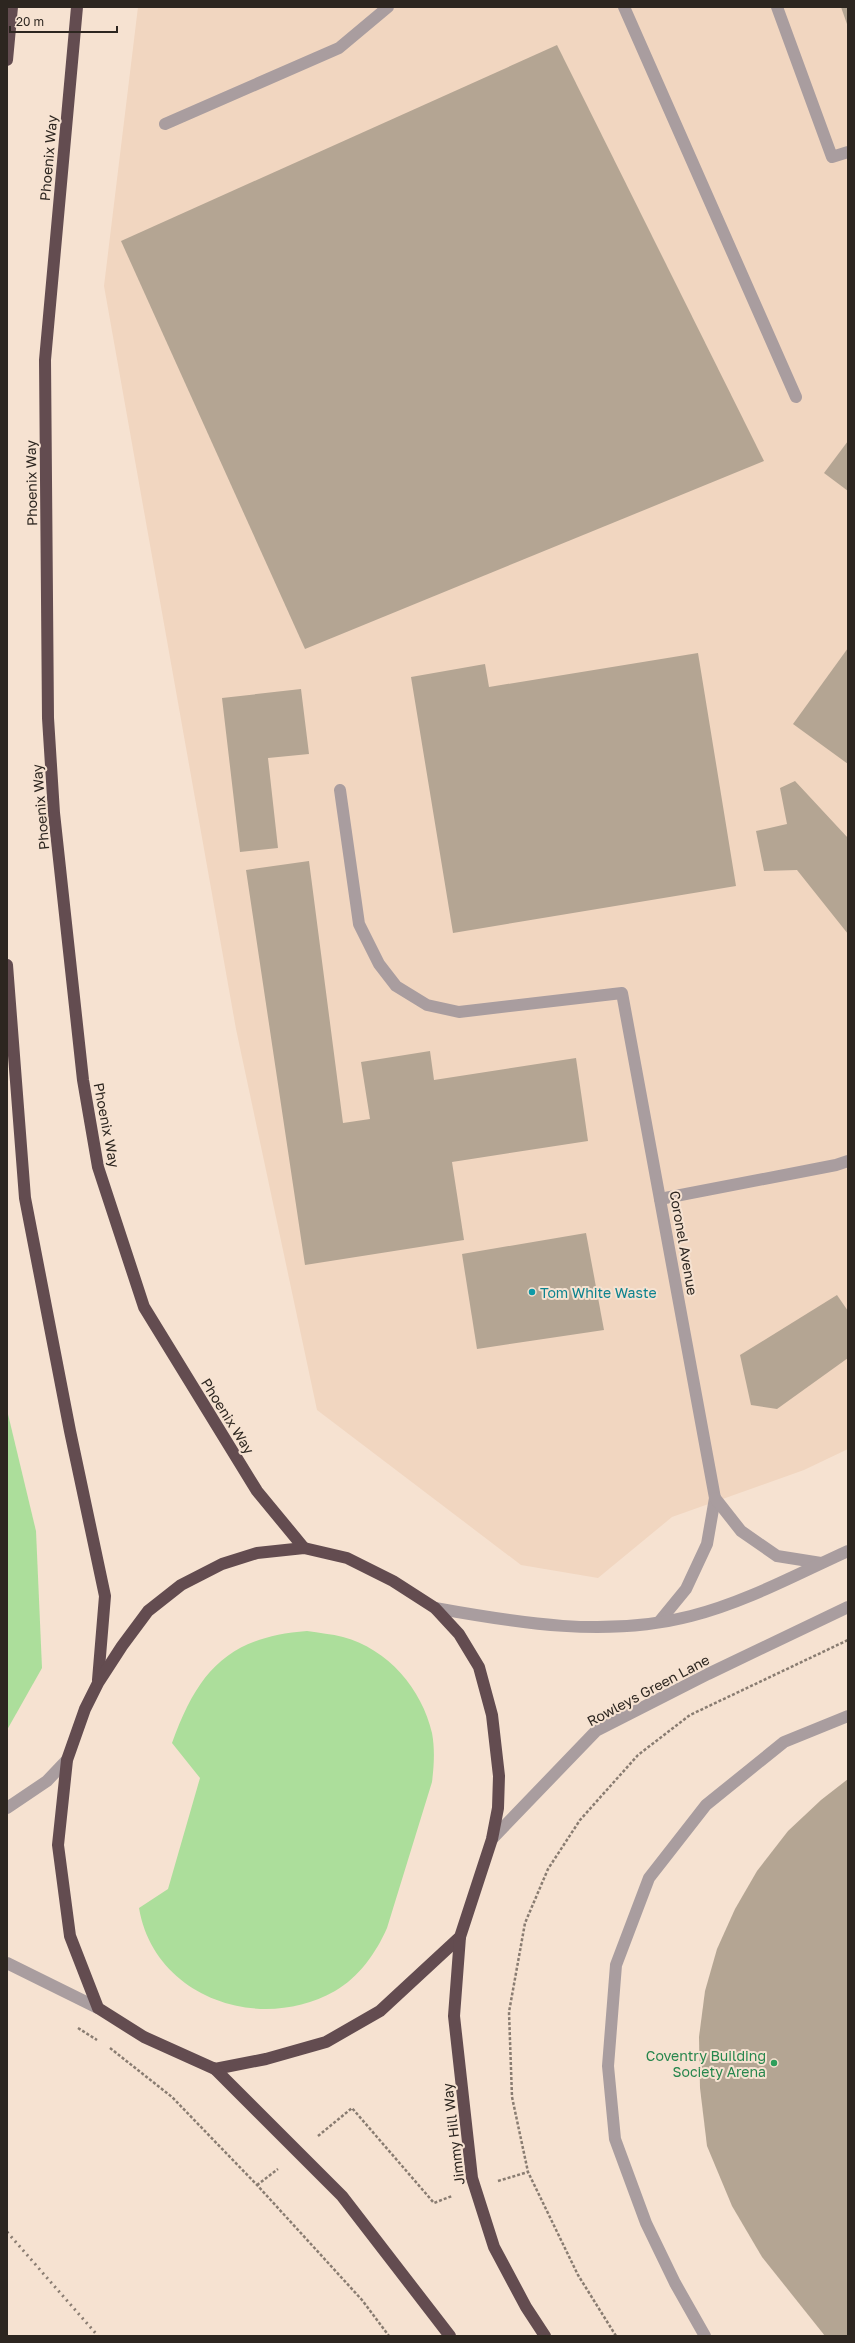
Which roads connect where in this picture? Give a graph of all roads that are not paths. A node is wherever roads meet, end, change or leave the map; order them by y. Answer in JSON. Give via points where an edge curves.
{"nodes":[{"id":1,"x":12,"y":7,"type":"edge"},
{"id":2,"x":77,"y":7,"type":"edge"},
{"id":3,"x":82,"y":7,"type":"edge"},
{"id":4,"x":388,"y":7,"type":"edge"},
{"id":5,"x":624,"y":7,"type":"edge"},
{"id":6,"x":777,"y":7,"type":"edge"},
{"id":7,"x":7,"y":60,"type":"edge"},
{"id":8,"x":70,"y":82,"type":"junction"},
{"id":9,"x":165,"y":124,"type":"dead end"},
{"id":10,"x":848,"y":152,"type":"edge"},
{"id":11,"x":796,"y":397,"type":"dead end"},
{"id":12,"x":340,"y":790,"type":"dead end"},
{"id":13,"x":7,"y":965,"type":"edge"},
{"id":14,"x":848,"y":1160,"type":"edge"},
{"id":15,"x":660,"y":1199,"type":"junction"},
{"id":16,"x":715,"y":1498,"type":"junction"},
{"id":17,"x":304,"y":1548,"type":"junction"},
{"id":18,"x":848,"y":1551,"type":"edge"},
{"id":19,"x":822,"y":1563,"type":"junction"},
{"id":20,"x":848,"y":1607,"type":"edge"},
{"id":21,"x":435,"y":1608,"type":"junction"},
{"id":22,"x":659,"y":1622,"type":"junction"},
{"id":23,"x":98,"y":1683,"type":"junction"},
{"id":24,"x":848,"y":1716,"type":"edge"},
{"id":25,"x":67,"y":1760,"type":"junction"},
{"id":26,"x":7,"y":1808,"type":"edge"},
{"id":27,"x":492,"y":1839,"type":"junction"},
{"id":28,"x":460,"y":1937,"type":"junction"},
{"id":29,"x":7,"y":1963,"type":"edge"},
{"id":30,"x":98,"y":2008,"type":"junction"},
{"id":31,"x":215,"y":2069,"type":"junction"},
{"id":32,"x":450,"y":2336,"type":"edge"},
{"id":33,"x":545,"y":2336,"type":"edge"},
{"id":34,"x":705,"y":2336,"type":"edge"}],
"edges":[{"from":1,"to":7,"type":"highway"},
{"from":2,"to":8,"type":"highway","name":"Phoenix Way"},
{"from":3,"to":8,"type":"highway"},
{"from":4,"to":9,"type":"street","via":[[339,48]]},
{"from":5,"to":11,"type":"street"},
{"from":6,"to":10,"type":"street","via":[[832,157]]},
{"from":8,"to":17,"type":"highway","name":"Phoenix Way","via":[[45,360],[48,718],[54,813],[83,1080],[98,1167],[144,1307],[257,1491]]},
{"from":12,"to":15,"type":"street","name":"Coronel Avenue","via":[[359,924],[379,964],[396,986],[427,1005],[459,1012],[622,993]]},
{"from":13,"to":23,"type":"highway","via":[[25,1198],[105,1596]]},
{"from":14,"to":15,"type":"street","via":[[836,1165]]},
{"from":15,"to":16,"type":"street","name":"Coronel Avenue"},
{"from":16,"to":19,"type":"street","name":"Coronel Avenue","via":[[741,1531],[777,1556]]},
{"from":16,"to":22,"type":"street","name":"Coronel Avenue","via":[[707,1544],[686,1589]]},
{"from":17,"to":21,"type":"highway","name":"Jimmy Hill Way","via":[[347,1558],[393,1581]]},
{"from":17,"to":23,"type":"highway","name":"Jimmy Hill Way","via":[[257,1553],[222,1564],[181,1585],[148,1611]]},
{"from":18,"to":19,"type":"street"},
{"from":19,"to":22,"type":"street","via":[[722,1606]]},
{"from":20,"to":27,"type":"street","name":"Rowleys Green Lane","via":[[596,1731]]},
{"from":21,"to":22,"type":"street","via":[[547,1626],[613,1627]]},
{"from":21,"to":27,"type":"highway","name":"Jimmy Hill Way","via":[[459,1634],[479,1667],[492,1715],[499,1776],[498,1808]]},
{"from":23,"to":25,"type":"highway","name":"Jimmy Hill Way","via":[[85,1709]]},
{"from":24,"to":34,"type":"street","via":[[784,1742],[706,1805],[649,1878],[616,1965],[608,2066],[615,2138],[646,2223]]},
{"from":25,"to":26,"type":"street","via":[[47,1781]]},
{"from":25,"to":30,"type":"highway","name":"Jimmy Hill Way","via":[[59,1853],[70,1936]]},
{"from":27,"to":28,"type":"highway","name":"Jimmy Hill Way"},
{"from":28,"to":31,"type":"highway","via":[[380,2011],[326,2042],[266,2059]]},
{"from":28,"to":33,"type":"highway","name":"Jimmy Hill Way","via":[[454,2016],[472,2178],[494,2247],[526,2307]]},
{"from":29,"to":30,"type":"street"},
{"from":30,"to":31,"type":"highway","via":[[144,2037]]},
{"from":31,"to":32,"type":"highway","via":[[342,2196]]}]}
